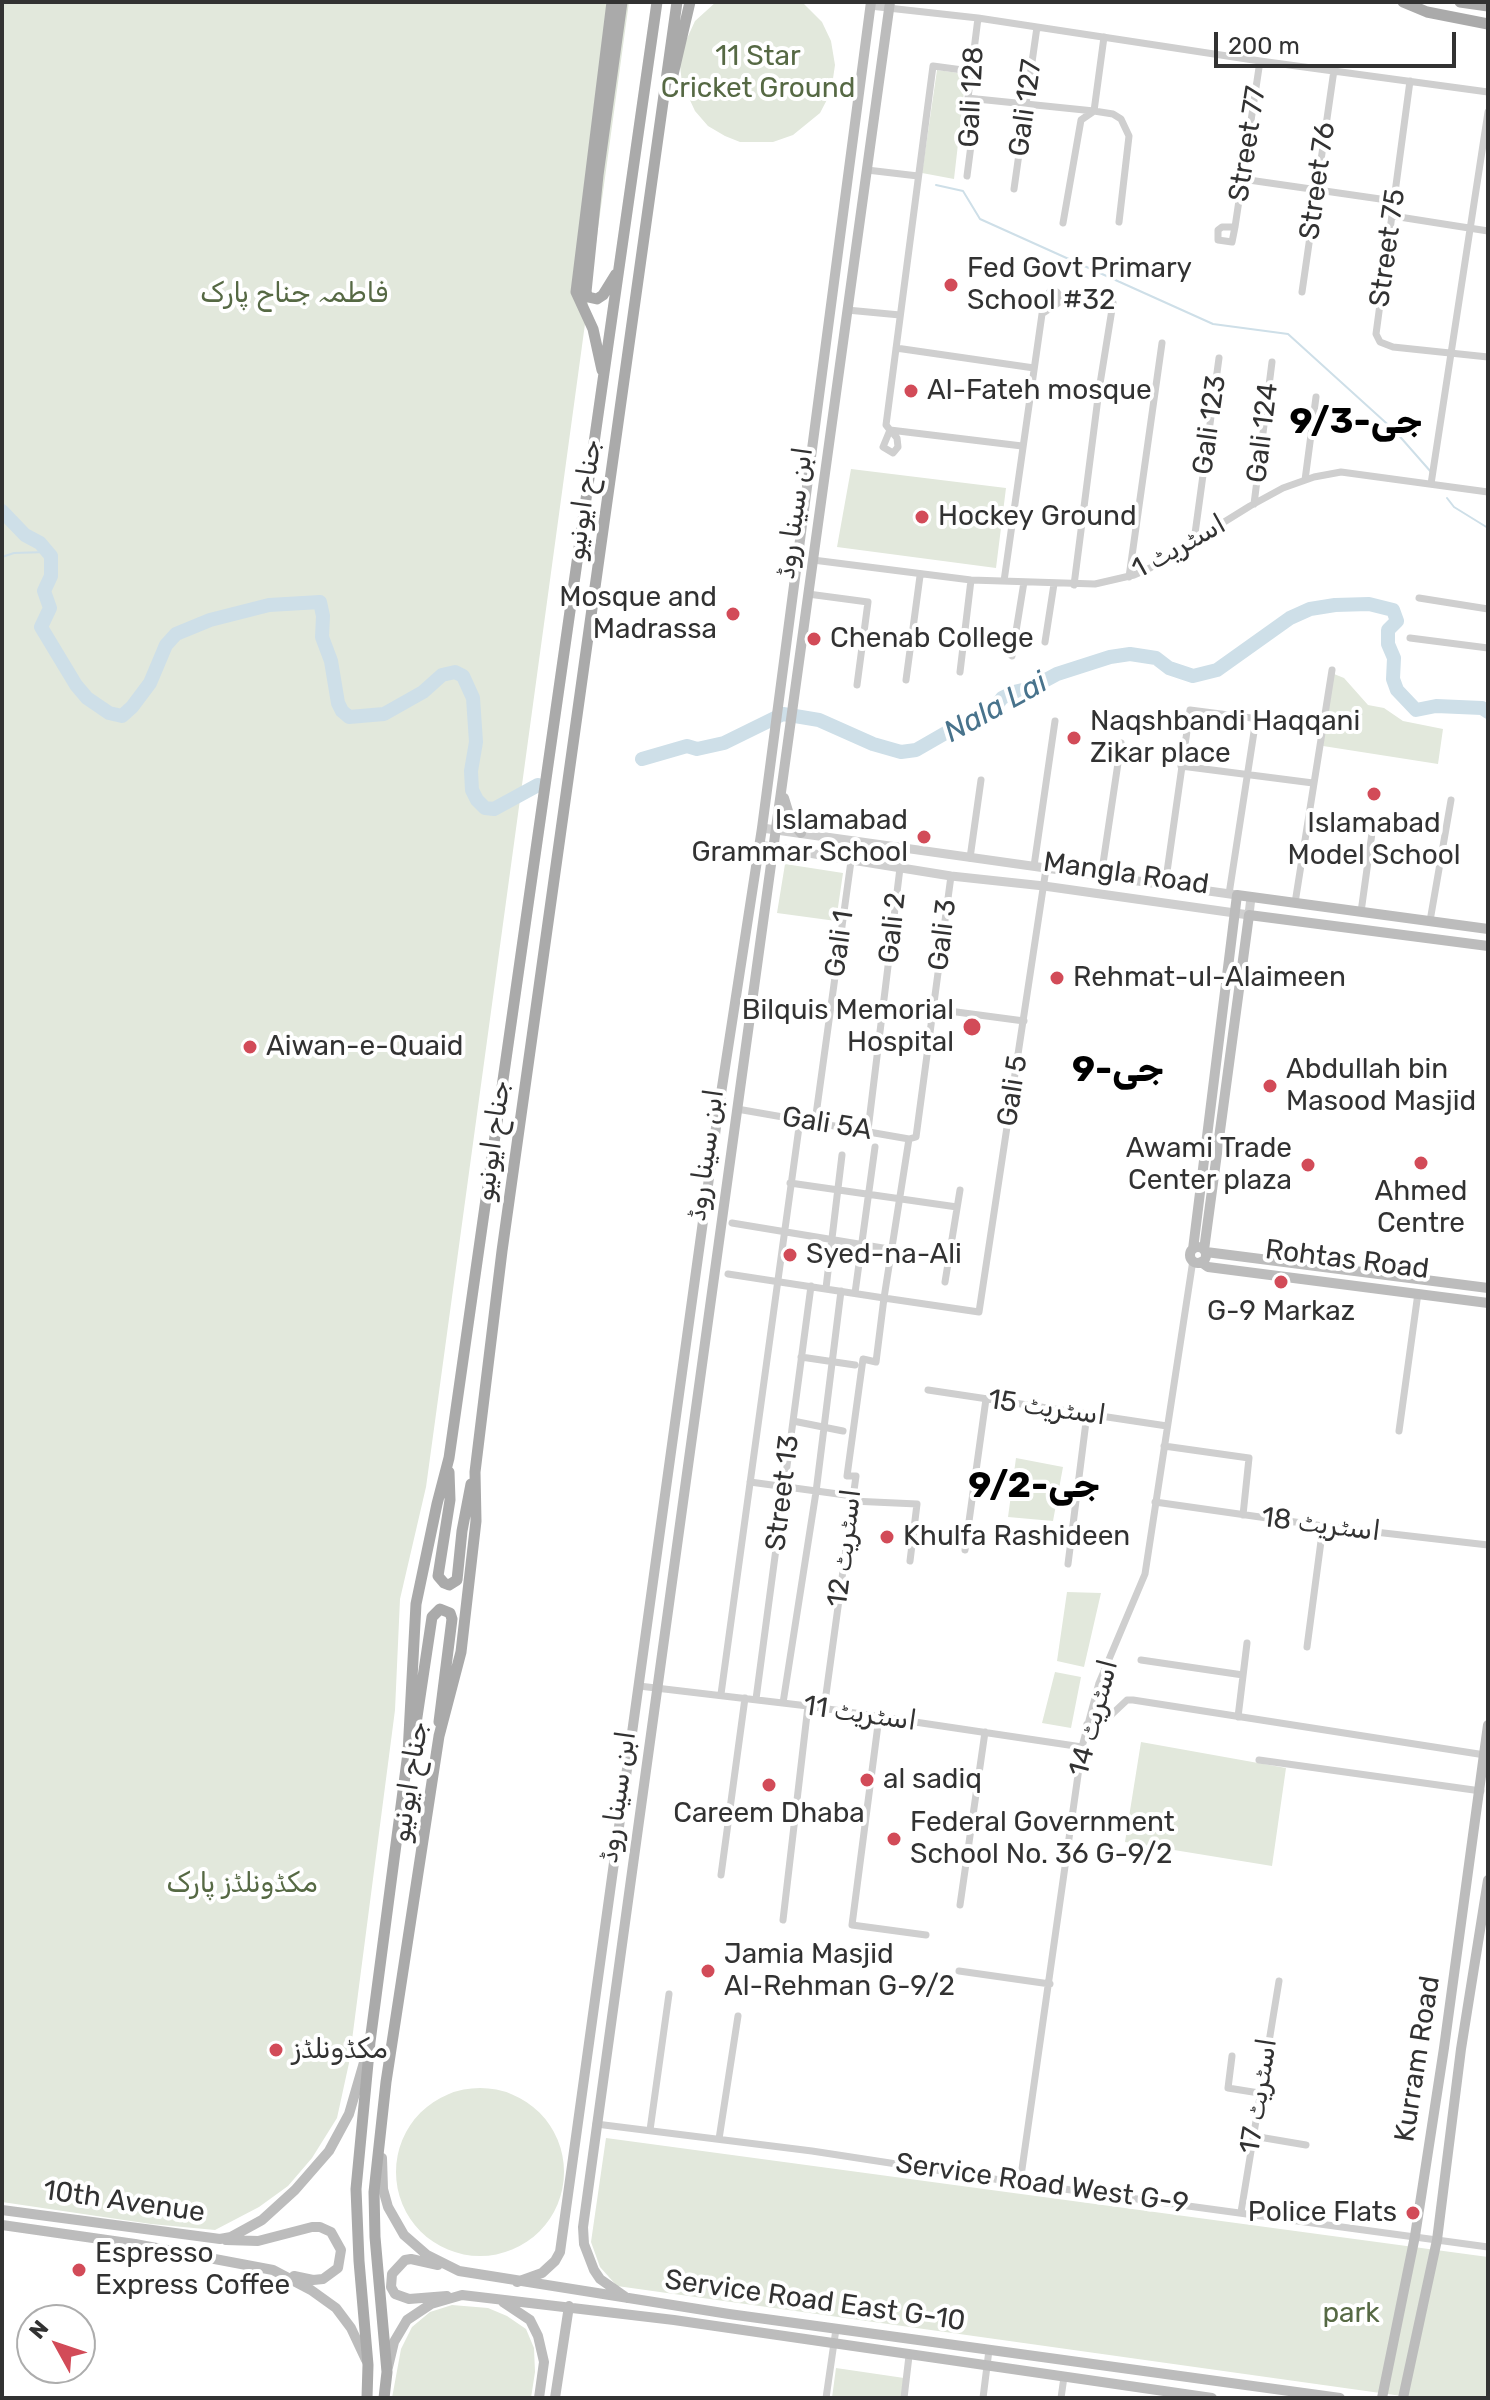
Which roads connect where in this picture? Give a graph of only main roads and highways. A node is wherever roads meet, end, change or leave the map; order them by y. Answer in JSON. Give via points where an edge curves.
{"nodes":[{"id":1,"x":612,"y":2,"type":"edge"},
{"id":2,"x":622,"y":2,"type":"edge"},
{"id":3,"x":657,"y":2,"type":"edge"},
{"id":4,"x":677,"y":2,"type":"edge"},
{"id":5,"x":690,"y":2,"type":"edge"},
{"id":6,"x":1403,"y":2,"type":"edge"},
{"id":7,"x":1460,"y":2,"type":"edge"},
{"id":8,"x":870,"y":4,"type":"edge"},
{"id":9,"x":889,"y":5,"type":"edge"},
{"id":10,"x":1488,"y":6,"type":"edge"},
{"id":11,"x":1488,"y":24,"type":"edge"},
{"id":12,"x":656,"y":151,"type":"junction"},
{"id":13,"x":620,"y":267,"type":"junction"},
{"id":14,"x":604,"y":378,"type":"junction"},
{"id":15,"x":782,"y":784,"type":"junction"},
{"id":16,"x":801,"y":833,"type":"road end"},
{"id":17,"x":1488,"y":929,"type":"edge"},
{"id":18,"x":1488,"y":946,"type":"edge"},
{"id":19,"x":1199,"y":1255,"type":"junction"},
{"id":20,"x":1488,"y":1288,"type":"edge"},
{"id":21,"x":1488,"y":1303,"type":"edge"},
{"id":22,"x":449,"y":1458,"type":"junction"},
{"id":23,"x":475,"y":1472,"type":"junction"},
{"id":24,"x":1488,"y":1725,"type":"edge"},
{"id":25,"x":439,"y":1736,"type":"junction"},
{"id":26,"x":408,"y":1753,"type":"junction"},
{"id":27,"x":1486,"y":1755,"type":"edge"},
{"id":28,"x":1488,"y":1880,"type":"edge"},
{"id":29,"x":370,"y":2042,"type":"junction"},
{"id":30,"x":380,"y":2130,"type":"junction"},
{"id":31,"x":2,"y":2210,"type":"edge"},
{"id":32,"x":2,"y":2225,"type":"edge"},
{"id":33,"x":220,"y":2239,"type":"junction"},
{"id":34,"x":447,"y":2266,"type":"junction"},
{"id":35,"x":283,"y":2273,"type":"junction"},
{"id":36,"x":517,"y":2282,"type":"junction"},
{"id":37,"x":453,"y":2296,"type":"junction"},
{"id":38,"x":495,"y":2298,"type":"junction"},
{"id":39,"x":627,"y":2298,"type":"junction"},
{"id":40,"x":569,"y":2306,"type":"junction"},
{"id":41,"x":368,"y":2365,"type":"junction"},
{"id":42,"x":387,"y":2372,"type":"junction"},
{"id":43,"x":1130,"y":2392,"type":"edge"},
{"id":44,"x":1198,"y":2397,"type":"edge"},
{"id":45,"x":367,"y":2398,"type":"edge"},
{"id":46,"x":384,"y":2398,"type":"edge"},
{"id":47,"x":539,"y":2398,"type":"edge"},
{"id":48,"x":555,"y":2398,"type":"edge"},
{"id":49,"x":1212,"y":2398,"type":"edge"},
{"id":50,"x":1340,"y":2398,"type":"edge"},
{"id":51,"x":1382,"y":2398,"type":"edge"},
{"id":52,"x":1403,"y":2398,"type":"edge"}],
"edges":[{"from":1,"to":14,"type":"main road","via":[[576,292],[593,329]]},
{"from":2,"to":13,"type":"main road","via":[[598,175],[588,297],[603,295]]},
{"from":3,"to":13,"type":"main road","name":"جناح ایونیو"},
{"from":4,"to":12,"type":"main road","name":"جناح ایونیو"},
{"from":5,"to":12,"type":"main road"},
{"from":6,"to":11,"type":"main road"},
{"from":7,"to":10,"type":"main road"},
{"from":8,"to":36,"type":"main road","name":"ابن سینا روڈ","via":[[762,828],[560,2252],[542,2273]]},
{"from":9,"to":15,"type":"main road","name":"ابن سینا روڈ"},
{"from":12,"to":23,"type":"main road","name":"جناح ایونیو"},
{"from":13,"to":14,"type":"main road","name":"جناح ایونیو"},
{"from":14,"to":22,"type":"main road","name":"جناح ایونیو"},
{"from":15,"to":16,"type":"main road","via":[[788,816]]},
{"from":15,"to":39,"type":"main road","name":"ابن سینا روڈ","via":[[583,2227],[594,2270]]},
{"from":17,"to":19,"type":"main road","name":"Mangla Road","via":[[1233,894]]},
{"from":18,"to":19,"type":"main road","name":"Mangla Road","via":[[1249,915]]},
{"from":19,"to":20,"type":"main road","name":"Rohtas Road"},
{"from":19,"to":21,"type":"main road","name":"Rohtas Road","via":[[1208,1267]]},
{"from":22,"to":23,"type":"main road","via":[[450,1500],[438,1576],[449,1585],[457,1580]]},
{"from":22,"to":26,"type":"main road","name":"جناح ایونیو","via":[[416,1604]]},
{"from":23,"to":25,"type":"main road","name":"جناح ایونیو","via":[[476,1521],[461,1652]]},
{"from":24,"to":27,"type":"main road","name":"Kurram Road"},
{"from":25,"to":26,"type":"main road","via":[[452,1619],[440,1609],[432,1617]]},
{"from":25,"to":30,"type":"main road","name":"جناح ایونیو"},
{"from":26,"to":29,"type":"main road","name":"جناح ایونیو"},
{"from":27,"to":51,"type":"main road","name":"Kurram Road","via":[[1415,2236]]},
{"from":28,"to":52,"type":"main road","name":"Kurram Road","via":[[1437,2240]]},
{"from":29,"to":33,"type":"main road","name":"10th Avenue","via":[[349,2114],[329,2151],[262,2220]]},
{"from":29,"to":41,"type":"main road","name":"جناح ایونیو","via":[[356,2189]]},
{"from":30,"to":34,"type":"main road","name":"Service Road East G-10","via":[[388,2207],[404,2235]]},
{"from":30,"to":42,"type":"main road","name":"جناح ایونیو","via":[[374,2192]]},
{"from":31,"to":33,"type":"main road","name":"10th Avenue"},
{"from":32,"to":35,"type":"main road","name":"10th Avenue"},
{"from":33,"to":35,"type":"main road","via":[[258,2241],[320,2227],[338,2242],[341,2258],[332,2275],[313,2280]]},
{"from":34,"to":36,"type":"main road","name":"Service Road East G-10"},
{"from":34,"to":37,"type":"main road","via":[[405,2260],[392,2274],[391,2287],[409,2299]]},
{"from":35,"to":41,"type":"main road","name":"10th Avenue","via":[[336,2308]]},
{"from":36,"to":39,"type":"main road","name":"Service Road East G-10"},
{"from":37,"to":38,"type":"main road","name":"Service Road East G-10"},
{"from":37,"to":42,"type":"main road","name":"Service Road East G-10","via":[[407,2320],[394,2342]]},
{"from":38,"to":40,"type":"main road","name":"Service Road East G-10"},
{"from":38,"to":47,"type":"main road","via":[[535,2328],[544,2362]]},
{"from":39,"to":50,"type":"main road","name":"Service Road East G-10"},
{"from":40,"to":43,"type":"main road","name":"Service Road East G-10","via":[[1064,2377]]},
{"from":40,"to":48,"type":"main road"},
{"from":41,"to":45,"type":"main road","name":"جناح ایونیو"},
{"from":42,"to":46,"type":"main road","name":"جناح ایونیو"},
{"from":43,"to":44,"type":"main road","name":"Service Road East G-10"},
{"from":44,"to":49,"type":"main road","name":"Service Road East G-10"}]}
